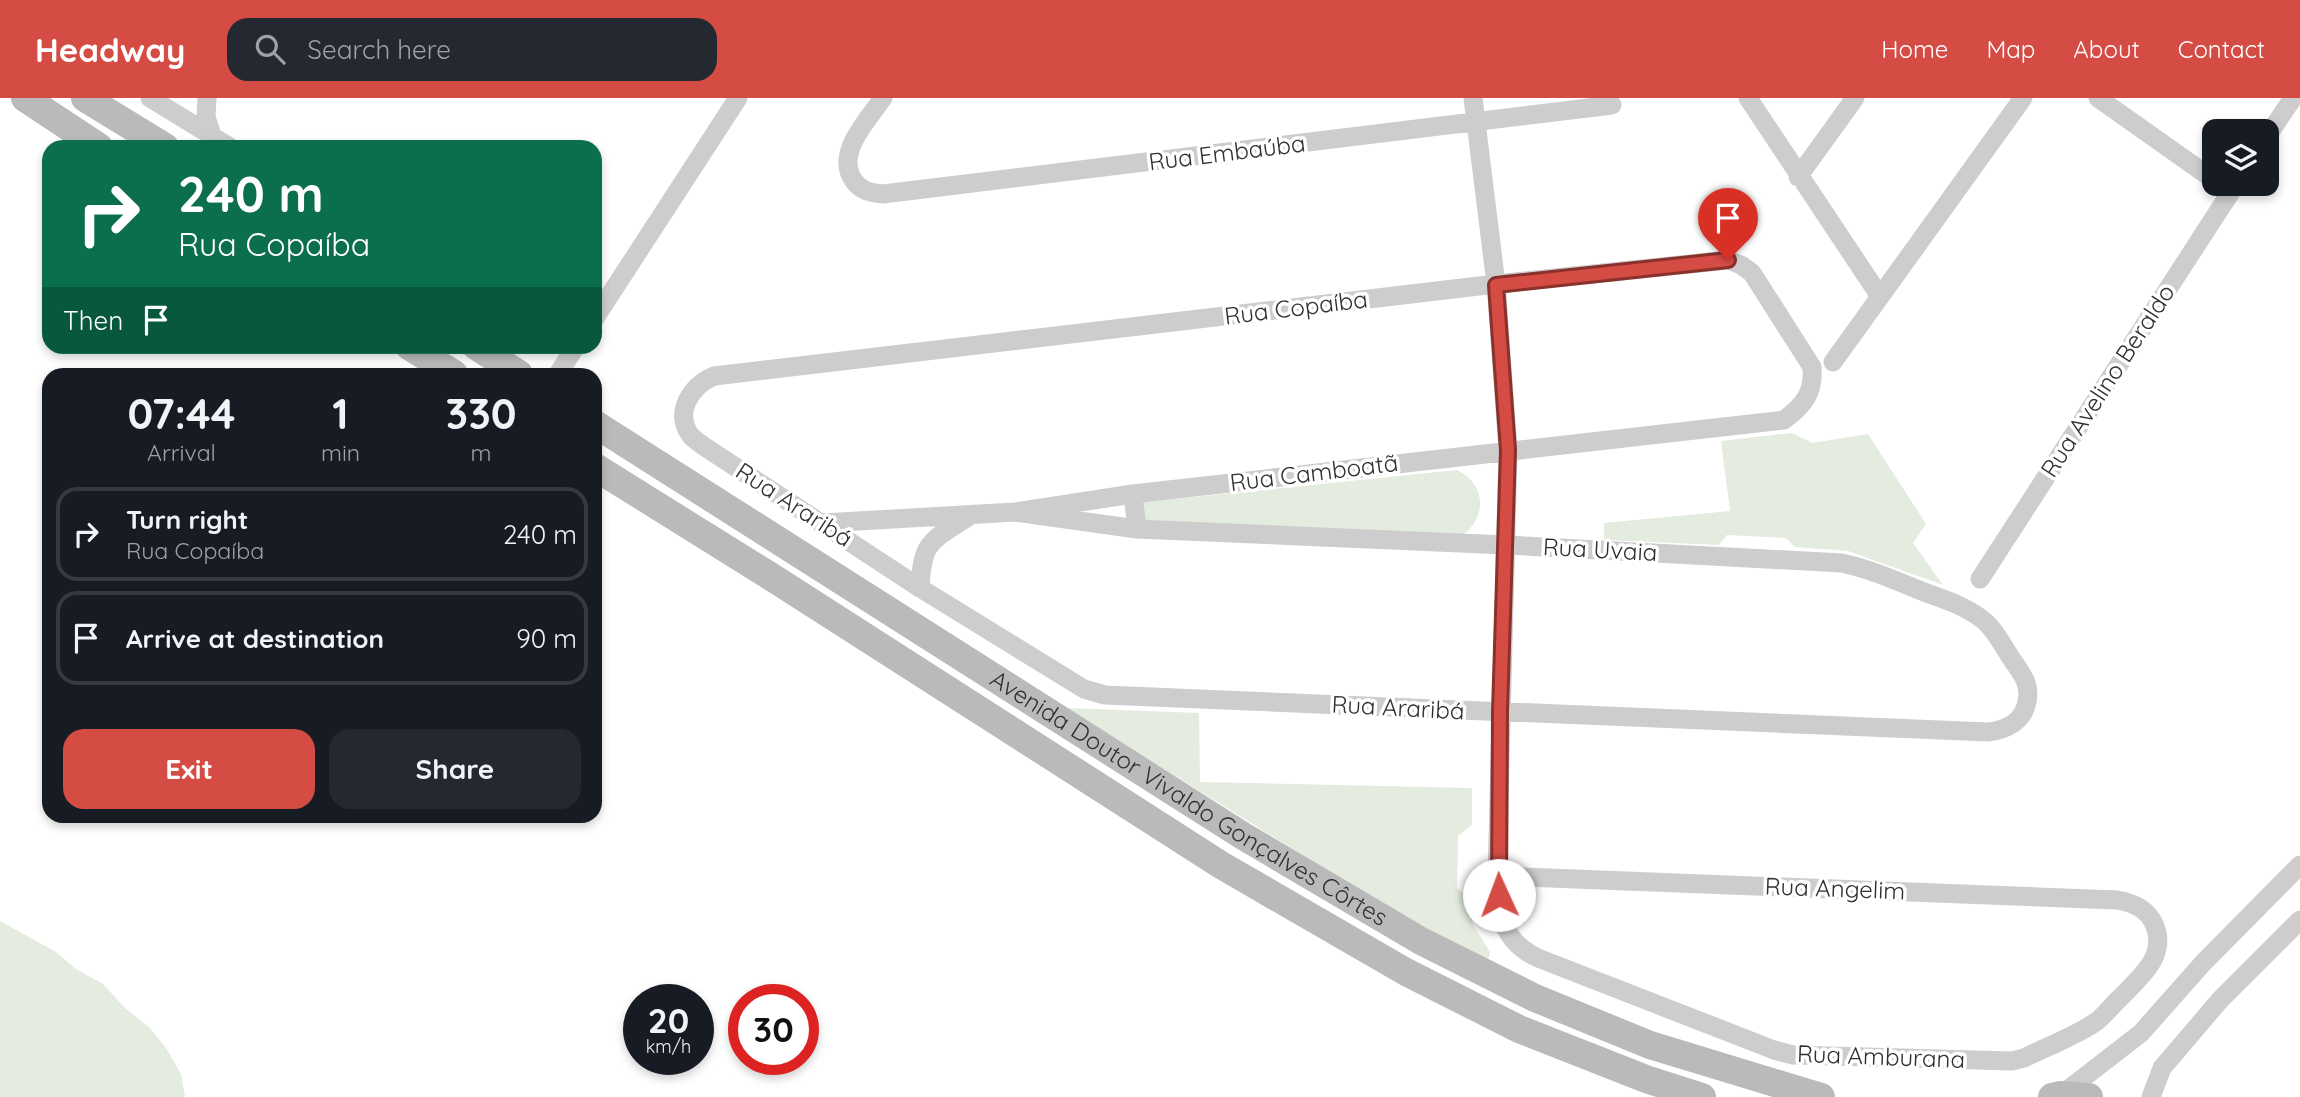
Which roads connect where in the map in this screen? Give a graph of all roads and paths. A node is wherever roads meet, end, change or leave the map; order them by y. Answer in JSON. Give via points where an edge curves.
{"nodes":[{"id":1,"x":25,"y":98,"type":"edge"},
{"id":2,"x":85,"y":98,"type":"edge"},
{"id":3,"x":150,"y":98,"type":"edge"},
{"id":4,"x":208,"y":98,"type":"edge"},
{"id":5,"x":738,"y":98,"type":"edge"},
{"id":6,"x":883,"y":98,"type":"edge"},
{"id":7,"x":1473,"y":98,"type":"edge"},
{"id":8,"x":1748,"y":98,"type":"edge"},
{"id":9,"x":1855,"y":98,"type":"edge"},
{"id":10,"x":2023,"y":98,"type":"edge"},
{"id":11,"x":2098,"y":98,"type":"edge"},
{"id":12,"x":2292,"y":98,"type":"edge"},
{"id":13,"x":1612,"y":105,"type":"dead end"},
{"id":14,"x":2278,"y":119,"type":"edge"},
{"id":15,"x":1475,"y":123,"type":"junction"},
{"id":16,"x":212,"y":135,"type":"junction"},
{"id":17,"x":88,"y":140,"type":"edge"},
{"id":18,"x":154,"y":140,"type":"edge"},
{"id":19,"x":220,"y":140,"type":"edge"},
{"id":20,"x":2202,"y":172,"type":"edge"},
{"id":21,"x":1798,"y":177,"type":"junction"},
{"id":22,"x":2222,"y":196,"type":"edge"},
{"id":23,"x":1496,"y":285,"type":"junction"},
{"id":24,"x":1879,"y":295,"type":"junction"},
{"id":25,"x":602,"y":307,"type":"edge"},
{"id":26,"x":422,"y":354,"type":"edge"},
{"id":27,"x":488,"y":354,"type":"edge"},
{"id":28,"x":1833,"y":362,"type":"dead end"},
{"id":29,"x":444,"y":368,"type":"edge"},
{"id":30,"x":510,"y":368,"type":"edge"},
{"id":31,"x":687,"y":403,"type":"joint"},
{"id":32,"x":1801,"y":408,"type":"joint"},
{"id":33,"x":602,"y":428,"type":"edge"},
{"id":34,"x":1508,"y":450,"type":"junction"},
{"id":35,"x":602,"y":471,"type":"edge"},
{"id":36,"x":1133,"y":494,"type":"junction"},
{"id":37,"x":1015,"y":512,"type":"junction"},
{"id":38,"x":969,"y":516,"type":"junction"},
{"id":39,"x":823,"y":523,"type":"junction"},
{"id":40,"x":1137,"y":529,"type":"junction"},
{"id":41,"x":1506,"y":545,"type":"junction"},
{"id":42,"x":1980,"y":579,"type":"dead end"},
{"id":43,"x":920,"y":588,"type":"junction"},
{"id":44,"x":2022,"y":672,"type":"joint"},
{"id":45,"x":1500,"y":712,"type":"junction"},
{"id":46,"x":2300,"y":865,"type":"edge"},
{"id":47,"x":1497,"y":876,"type":"junction"},
{"id":48,"x":2300,"y":920,"type":"edge"},
{"id":49,"x":2158,"y":933,"type":"joint"},
{"id":50,"x":2067,"y":1096,"type":"edge"},
{"id":51,"x":1702,"y":1097,"type":"edge"},
{"id":52,"x":1821,"y":1097,"type":"edge"},
{"id":53,"x":2151,"y":1097,"type":"edge"}],
"edges":[{"from":1,"to":17,"type":"main road"},
{"from":2,"to":18,"type":"main road"},
{"from":3,"to":16,"type":"street"},
{"from":4,"to":16,"type":"street","via":[[206,117]]},
{"from":5,"to":25,"type":"street"},
{"from":6,"to":15,"type":"street","name":"Rua Embaúba","via":[[848,153],[855,183],[863,190],[883,194]]},
{"from":7,"to":15,"type":"street"},
{"from":8,"to":21,"type":"street"},
{"from":9,"to":21,"type":"street"},
{"from":10,"to":24,"type":"street"},
{"from":11,"to":20,"type":"street"},
{"from":12,"to":14,"type":"street"},
{"from":13,"to":15,"type":"street","name":"Rua Embaúba"},
{"from":15,"to":23,"type":"street"},
{"from":16,"to":19,"type":"street"},
{"from":21,"to":24,"type":"street"},
{"from":22,"to":42,"type":"street","name":"Rua Avelino Beraldo"},
{"from":23,"to":31,"type":"street","name":"Rua Copaíba","via":[[714,376],[700,382]]},
{"from":23,"to":32,"type":"street","name":"Rua Copaíba","via":[[1713,260],[1741,265],[1752,273],[1812,368],[1813,382]]},
{"from":23,"to":34,"type":"street"},
{"from":24,"to":28,"type":"street"},
{"from":26,"to":29,"type":"main road"},
{"from":27,"to":30,"type":"main road"},
{"from":31,"to":39,"type":"street","name":"Rua Araribá","via":[[685,424],[692,436]]},
{"from":32,"to":34,"type":"street","name":"Rua Camboatã","via":[[1784,420]]},
{"from":33,"to":52,"type":"main road","name":"Avenida Doutor Vivaldo Gonçalves Côrtes","via":[[1242,836],[1421,942],[1535,998],[1650,1045]]},
{"from":34,"to":36,"type":"street","name":"Rua Camboatã"},
{"from":34,"to":41,"type":"street"},
{"from":35,"to":51,"type":"main road","name":"Avenida Doutor Vivaldo Gonçalves Côrtes","via":[[1221,866],[1406,972],[1519,1029]]},
{"from":36,"to":37,"type":"street","name":"Rua Camboatã"},
{"from":36,"to":40,"type":"street"},
{"from":37,"to":38,"type":"street","name":"Rua Camboatã"},
{"from":37,"to":40,"type":"street","name":"Rua Uvaia"},
{"from":38,"to":39,"type":"street","name":"Rua Camboatã"},
{"from":38,"to":43,"type":"street","via":[[931,541],[921,566]]},
{"from":39,"to":43,"type":"street","name":"Rua Araribá"},
{"from":40,"to":41,"type":"street","name":"Rua Uvaia"},
{"from":41,"to":44,"type":"street","name":"Rua Uvaia","via":[[1862,567],[1976,614]]},
{"from":41,"to":45,"type":"street"},
{"from":43,"to":45,"type":"street","name":"Rua Araribá","via":[[1084,689],[1104,695]]},
{"from":44,"to":45,"type":"street","name":"Rua Araribá","via":[[2028,695],[2020,718],[2000,731],[1987,732]]},
{"from":45,"to":47,"type":"street"},
{"from":46,"to":50,"type":"street","via":[[2141,1033]]},
{"from":47,"to":49,"type":"street","name":"Rua Angelim","via":[[2117,900],[2143,909]]},
{"from":47,"to":49,"type":"street","name":"Rua Amburana","via":[[1505,929],[1524,952],[1793,1055],[2024,1058],[2097,1021],[2154,960]]},
{"from":48,"to":53,"type":"street","via":[[2220,1000],[2162,1068]]}]}
